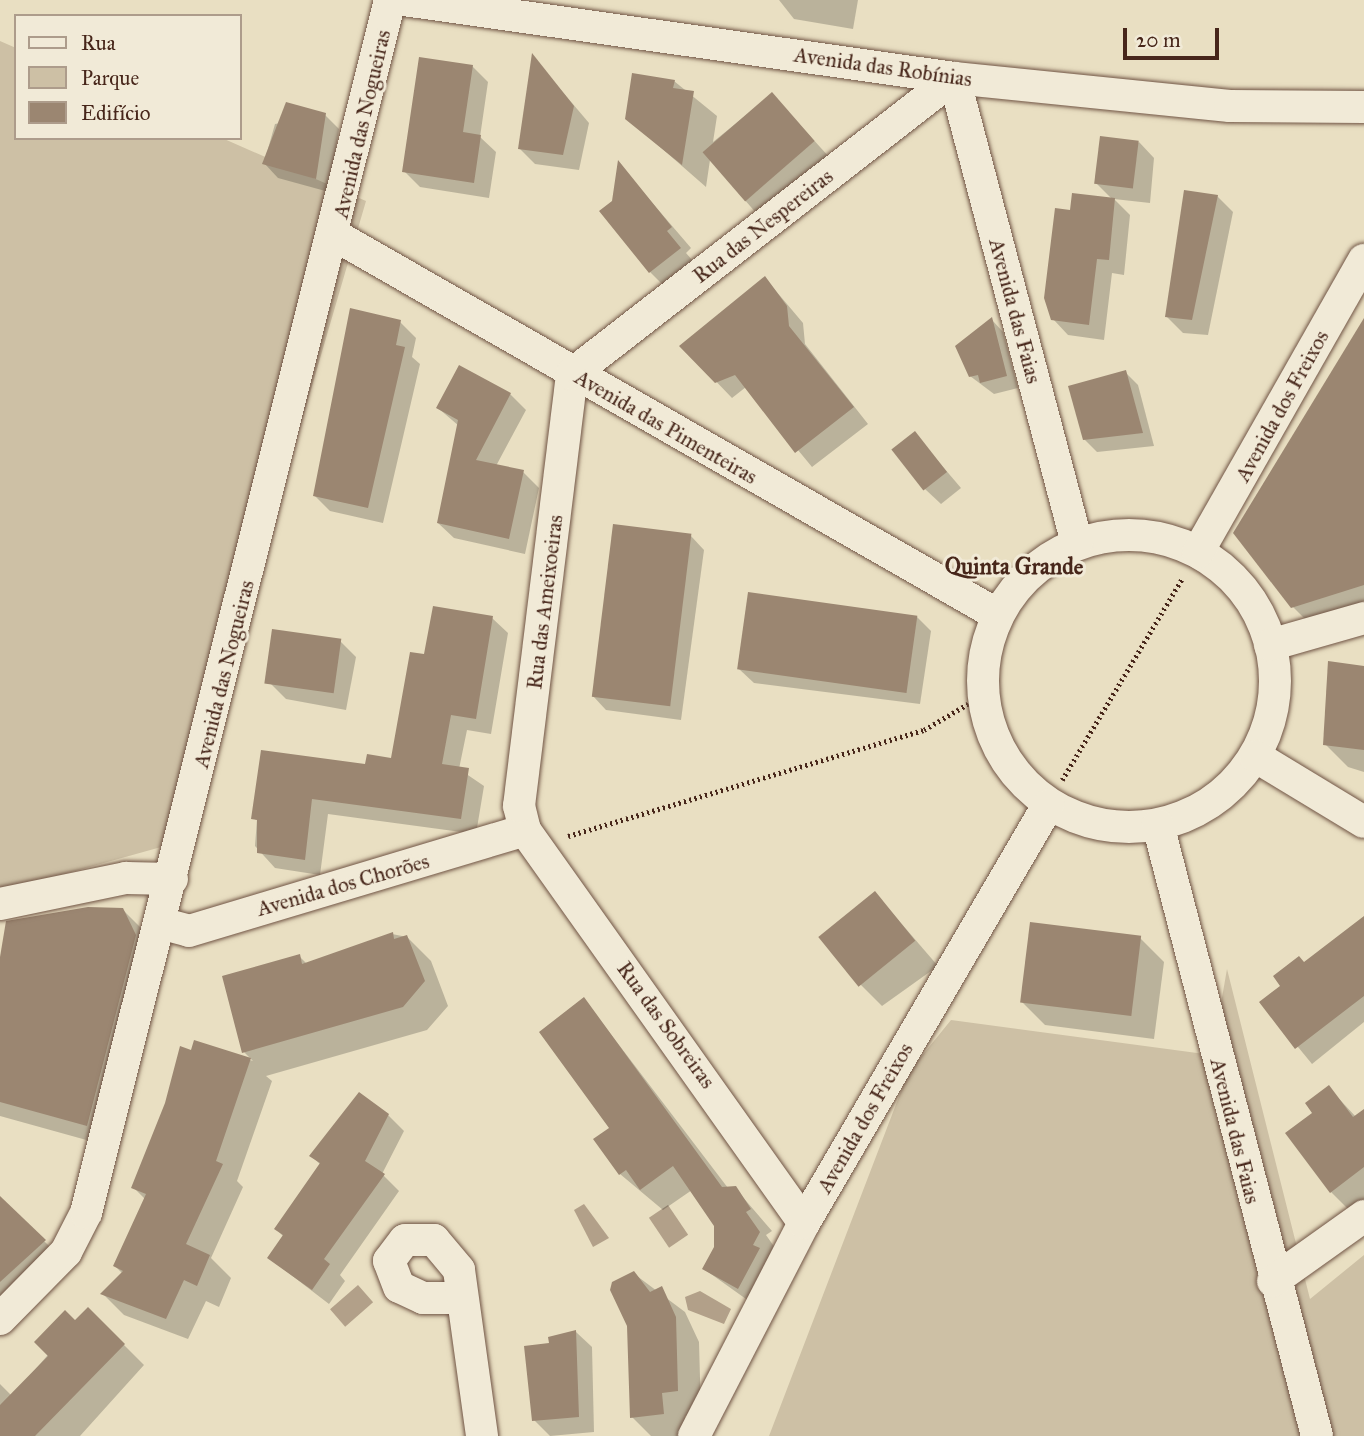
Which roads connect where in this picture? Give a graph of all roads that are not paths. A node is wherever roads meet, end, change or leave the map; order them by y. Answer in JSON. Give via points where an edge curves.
{"nodes":[{"id":1,"x":390,"y":0,"type":"edge"},
{"id":2,"x":404,"y":0,"type":"edge"},
{"id":3,"x":954,"y":78,"type":"junction"},
{"id":4,"x":1364,"y":107,"type":"edge"},
{"id":5,"x":336,"y":236,"type":"junction"},
{"id":6,"x":1364,"y":260,"type":"edge"},
{"id":7,"x":572,"y":374,"type":"junction"},
{"id":8,"x":1077,"y":544,"type":"junction"},
{"id":9,"x":1198,"y":552,"type":"junction"},
{"id":10,"x":998,"y":615,"type":"junction"},
{"id":11,"x":1364,"y":618,"type":"edge"},
{"id":12,"x":1270,"y":645,"type":"junction"},
{"id":13,"x":1255,"y":756,"type":"junction"},
{"id":14,"x":1048,"y":805,"type":"junction"},
{"id":15,"x":1364,"y":822,"type":"edge"},
{"id":16,"x":1158,"y":825,"type":"junction"},
{"id":17,"x":531,"y":838,"type":"junction"},
{"id":18,"x":172,"y":879,"type":"junction"},
{"id":19,"x":0,"y":904,"type":"edge"},
{"id":20,"x":160,"y":923,"type":"junction"},
{"id":21,"x":1364,"y":1216,"type":"edge"},
{"id":22,"x":804,"y":1223,"type":"junction"},
{"id":23,"x":1273,"y":1281,"type":"junction"},
{"id":24,"x":458,"y":1298,"type":"dead end"},
{"id":25,"x":0,"y":1319,"type":"edge"},
{"id":26,"x":482,"y":1436,"type":"edge"},
{"id":27,"x":694,"y":1436,"type":"edge"},
{"id":28,"x":1317,"y":1436,"type":"edge"}],
"edges":[{"from":1,"to":5,"type":"street","name":"Avenida das Nogueiras"},
{"from":2,"to":3,"type":"street","name":"Avenida das Robínias"},
{"from":3,"to":4,"type":"street","name":"Avenida das Robínias","via":[[1230,106]]},
{"from":3,"to":7,"type":"street","name":"Rua das Nespereiras"},
{"from":3,"to":8,"type":"street","name":"Avenida das Faias"},
{"from":5,"to":7,"type":"street","name":"Avenida das Pimenteiras"},
{"from":5,"to":18,"type":"street","name":"Avenida das Nogueiras"},
{"from":6,"to":9,"type":"street","name":"Avenida dos Freixos"},
{"from":7,"to":10,"type":"street","name":"Avenida das Pimenteiras"},
{"from":7,"to":17,"type":"street","name":"Rua das Ameixoeiras","via":[[519,806]]},
{"from":8,"to":9,"type":"street","via":[[1115,535],[1158,537]]},
{"from":8,"to":10,"type":"street","via":[[1043,562]]},
{"from":9,"to":12,"type":"street","via":[[1231,576],[1255,607]]},
{"from":10,"to":14,"type":"street","via":[[985,654],[983,695],[993,735],[1013,771]]},
{"from":11,"to":12,"type":"street"},
{"from":12,"to":13,"type":"street","via":[[1275,684]]},
{"from":13,"to":15,"type":"street"},
{"from":13,"to":16,"type":"street","via":[[1227,790],[1194,812]]},
{"from":14,"to":16,"type":"street","via":[[1118,828]]},
{"from":14,"to":22,"type":"street","name":"Avenida dos Freixos"},
{"from":16,"to":23,"type":"street","name":"Avenida das Faias"},
{"from":17,"to":20,"type":"street","name":"Avenida dos Chorões","via":[[189,930]]},
{"from":17,"to":22,"type":"street","name":"Rua das Sobreiras"},
{"from":18,"to":19,"type":"street","via":[[127,878]]},
{"from":18,"to":20,"type":"street","name":"Avenida das Nogueiras"},
{"from":20,"to":25,"type":"street","name":"Avenida das Nogueiras","via":[[86,1213],[66,1252]]},
{"from":21,"to":23,"type":"street"},
{"from":22,"to":27,"type":"street","name":"Avenida dos Freixos"},
{"from":23,"to":28,"type":"street","name":"Avenida das Faias"},
{"from":24,"to":26,"type":"street","via":[[469,1319]]}]}
